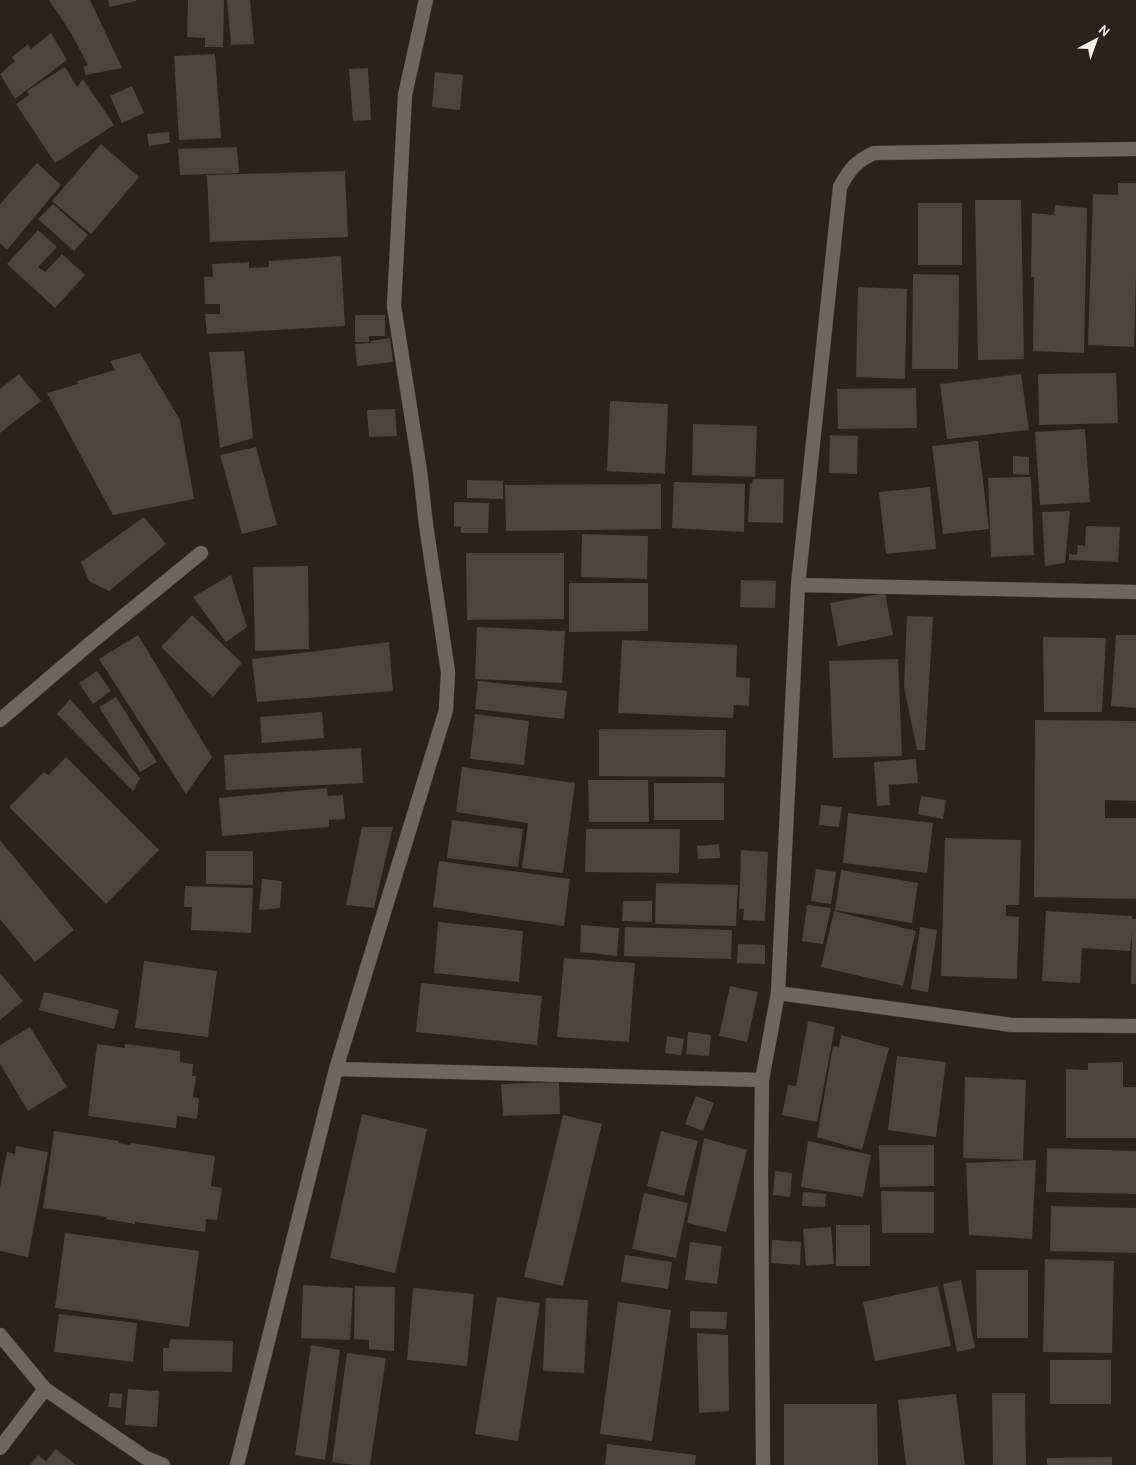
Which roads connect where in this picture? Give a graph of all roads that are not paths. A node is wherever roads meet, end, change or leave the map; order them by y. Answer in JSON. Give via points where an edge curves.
{"nodes":[{"id":1,"x":426,"y":0,"type":"edge"},
{"id":2,"x":1136,"y":149,"type":"edge"},
{"id":3,"x":201,"y":553,"type":"dead end"},
{"id":4,"x":798,"y":585,"type":"junction"},
{"id":5,"x":1136,"y":592,"type":"edge"},
{"id":6,"x":0,"y":720,"type":"edge"},
{"id":7,"x":778,"y":993,"type":"junction"},
{"id":8,"x":1136,"y":1026,"type":"edge"},
{"id":9,"x":336,"y":1069,"type":"junction"},
{"id":10,"x":762,"y":1080,"type":"junction"},
{"id":11,"x":0,"y":1335,"type":"edge"},
{"id":12,"x":45,"y":1389,"type":"junction"},
{"id":13,"x":0,"y":1448,"type":"edge"},
{"id":14,"x":164,"y":1465,"type":"edge"},
{"id":15,"x":237,"y":1465,"type":"edge"},
{"id":16,"x":763,"y":1465,"type":"edge"}],
"edges":[{"from":1,"to":9,"type":"street","via":[[405,95],[394,306],[448,672],[446,710]]},
{"from":2,"to":4,"type":"street","via":[[874,153],[860,159],[849,170],[840,187]]},
{"from":3,"to":6,"type":"street"},
{"from":4,"to":5,"type":"street"},
{"from":4,"to":7,"type":"street"},
{"from":7,"to":8,"type":"street","via":[[1012,1025]]},
{"from":7,"to":10,"type":"street"},
{"from":9,"to":10,"type":"street"},
{"from":9,"to":15,"type":"street"},
{"from":10,"to":16,"type":"street"},
{"from":11,"to":12,"type":"street"},
{"from":12,"to":13,"type":"street"},
{"from":12,"to":14,"type":"street","via":[[146,1458]]}]}
